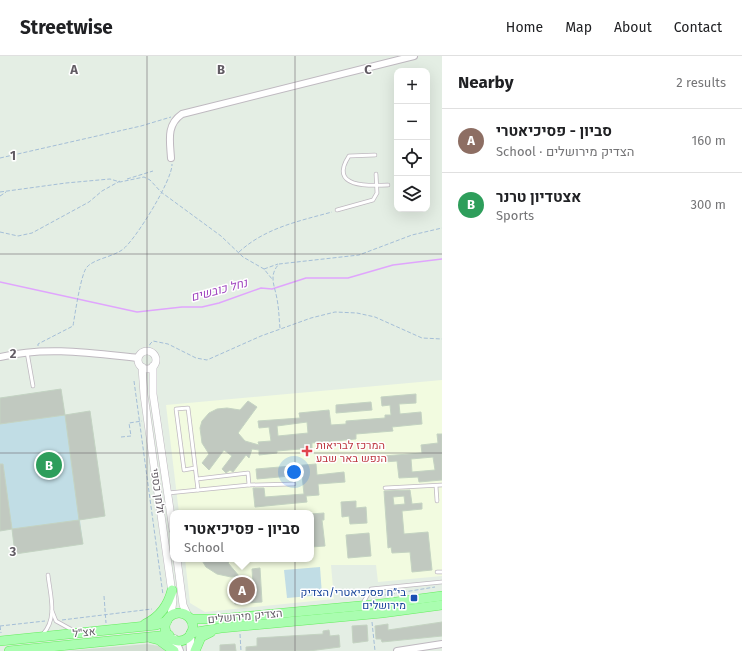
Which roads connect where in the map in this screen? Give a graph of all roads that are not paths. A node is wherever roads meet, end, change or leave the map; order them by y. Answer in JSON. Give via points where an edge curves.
{"nodes":[{"id":1,"x":414,"y":56,"type":"edge"},
{"id":2,"x":375,"y":155,"type":"dead end"},
{"id":3,"x":171,"y":158,"type":"road end"},
{"id":4,"x":376,"y":174,"type":"dead end"},
{"id":5,"x":388,"y":185,"type":"dead end"},
{"id":6,"x":377,"y":186,"type":"junction"},
{"id":7,"x":338,"y":210,"type":"road end"},
{"id":8,"x":27,"y":352,"type":"junction"},
{"id":9,"x":0,"y":357,"type":"edge"},
{"id":10,"x":138,"y":358,"type":"junction"},
{"id":11,"x":153,"y":366,"type":"junction"},
{"id":12,"x":142,"y":367,"type":"junction"},
{"id":13,"x":32,"y":386,"type":"dead end"},
{"id":14,"x":195,"y":468,"type":"junction"},
{"id":15,"x":197,"y":479,"type":"junction"},
{"id":16,"x":294,"y":484,"type":"dead end"},
{"id":17,"x":249,"y":485,"type":"junction"},
{"id":18,"x":442,"y":485,"type":"edge"},
{"id":19,"x":436,"y":486,"type":"junction"},
{"id":20,"x":385,"y":488,"type":"dead end"},
{"id":21,"x":198,"y":490,"type":"junction"},
{"id":22,"x":168,"y":493,"type":"junction"},
{"id":23,"x":438,"y":501,"type":"dead end"},
{"id":24,"x":170,"y":510,"type":"edge"},
{"id":25,"x":177,"y":562,"type":"edge"},
{"id":26,"x":437,"y":572,"type":"dead end"},
{"id":27,"x":442,"y":572,"type":"edge"},
{"id":28,"x":48,"y":575,"type":"dead end"},
{"id":29,"x":442,"y":582,"type":"edge"},
{"id":30,"x":172,"y":590,"type":"joint"},
{"id":31,"x":442,"y":596,"type":"edge"},
{"id":32,"x":442,"y":605,"type":"edge"},
{"id":33,"x":360,"y":606,"type":"junction"},
{"id":34,"x":52,"y":612,"type":"junction"},
{"id":35,"x":167,"y":616,"type":"junction"},
{"id":36,"x":190,"y":618,"type":"junction"},
{"id":37,"x":221,"y":628,"type":"junction"},
{"id":38,"x":76,"y":633,"type":"junction"},
{"id":39,"x":191,"y":634,"type":"junction"},
{"id":40,"x":40,"y":636,"type":"junction"},
{"id":41,"x":150,"y":637,"type":"junction"},
{"id":42,"x":171,"y":637,"type":"junction"},
{"id":43,"x":1,"y":640,"type":"edge"},
{"id":44,"x":442,"y":644,"type":"edge"},
{"id":45,"x":9,"y":651,"type":"edge"},
{"id":46,"x":174,"y":651,"type":"edge"},
{"id":47,"x":179,"y":651,"type":"edge"},
{"id":48,"x":191,"y":651,"type":"edge"},
{"id":49,"x":195,"y":651,"type":"edge"},
{"id":50,"x":397,"y":651,"type":"edge"}],
"edges":[{"from":1,"to":3,"type":"street","via":[[182,114],[171,124]]},
{"from":2,"to":6,"type":"lane","via":[[349,156],[343,170],[352,184]]},
{"from":4,"to":6,"type":"lane"},
{"from":5,"to":6,"type":"lane"},
{"from":6,"to":7,"type":"lane","via":[[373,200]]},
{"from":8,"to":9,"type":"street"},
{"from":8,"to":10,"type":"street","via":[[68,350]]},
{"from":8,"to":13,"type":"lane"},
{"from":10,"to":11,"type":"street","via":[[142,352],[148,351],[155,356]]},
{"from":10,"to":12,"type":"street"},
{"from":11,"to":12,"type":"street","via":[[148,369]]},
{"from":11,"to":22,"type":"street","name":"זלמן כספי","via":[[153,394]]},
{"from":12,"to":30,"type":"street","name":"זלמן כספי","via":[[147,420]]},
{"from":14,"to":14,"type":"lane","via":[[184,470],[176,409],[188,408]]},
{"from":14,"to":15,"type":"lane"},
{"from":15,"to":17,"type":"lane","via":[[248,473]]},
{"from":15,"to":21,"type":"lane"},
{"from":16,"to":17,"type":"lane"},
{"from":17,"to":21,"type":"lane"},
{"from":18,"to":19,"type":"lane"},
{"from":19,"to":20,"type":"lane"},
{"from":19,"to":23,"type":"lane"},
{"from":21,"to":22,"type":"lane"},
{"from":22,"to":24,"type":"street","name":"זלמן כספי"},
{"from":25,"to":36,"type":"street","via":[[183,605]]},
{"from":26,"to":27,"type":"lane"},
{"from":28,"to":34,"type":"lane"},
{"from":29,"to":33,"type":"lane","via":[[371,589]]},
{"from":30,"to":35,"type":"main road"},
{"from":31,"to":33,"type":"main road","name":"הצדיק מירושלים"},
{"from":32,"to":37,"type":"main road","name":"הצדיק מירושלים"},
{"from":33,"to":36,"type":"main road","name":"הצדיק מירושלים","via":[[220,619]]},
{"from":34,"to":38,"type":"lane","via":[[56,621]]},
{"from":34,"to":40,"type":"lane","via":[[47,630]]},
{"from":35,"to":36,"type":"main road","via":[[178,613]]},
{"from":35,"to":38,"type":"main road","name":"אצ\"ל","via":[[140,627]]},
{"from":35,"to":42,"type":"main road","via":[[166,628]]},
{"from":36,"to":39,"type":"main road","via":[[193,626]]},
{"from":37,"to":39,"type":"main road","name":"הצדיק מירושלים"},
{"from":37,"to":49,"type":"main road","via":[[201,637]]},
{"from":38,"to":40,"type":"main road","name":"אצ\"ל"},
{"from":39,"to":42,"type":"main road","via":[[181,640]]},
{"from":39,"to":48,"type":"main road"},
{"from":40,"to":43,"type":"main road","name":"אצ\"ל"},
{"from":41,"to":42,"type":"main road","name":"אצ\"ל"},
{"from":41,"to":45,"type":"main road","name":"אצ\"ל"},
{"from":41,"to":46,"type":"main road"},
{"from":42,"to":47,"type":"main road"},
{"from":44,"to":50,"type":"street"}]}
